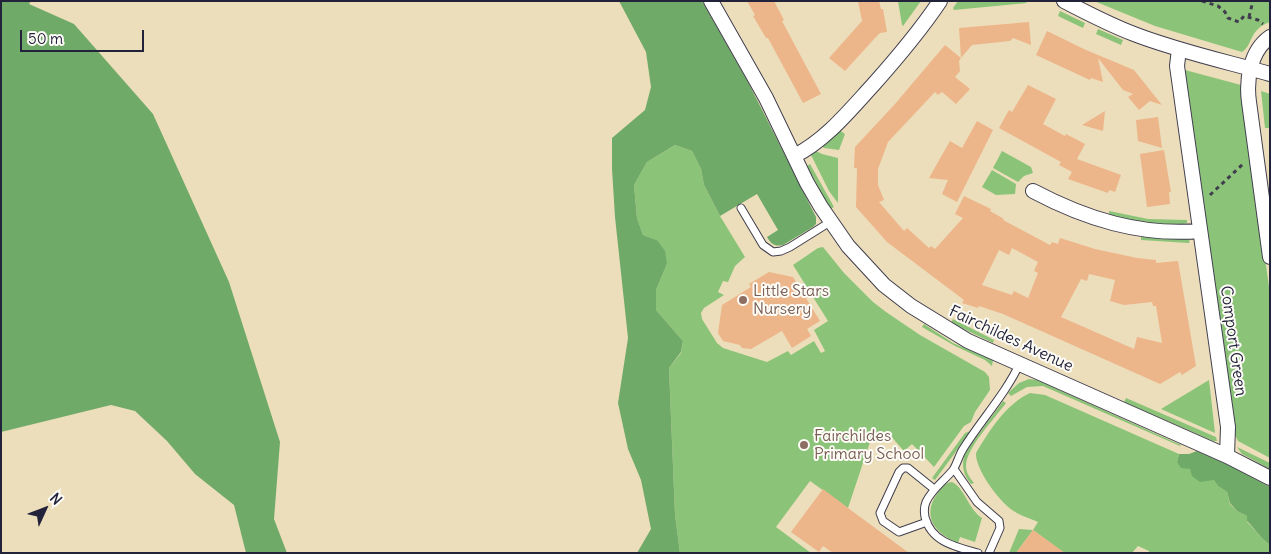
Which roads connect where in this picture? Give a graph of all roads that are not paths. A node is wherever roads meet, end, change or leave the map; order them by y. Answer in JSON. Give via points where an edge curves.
{"nodes":[{"id":1,"x":711,"y":1,"type":"edge"},
{"id":2,"x":940,"y":1,"type":"edge"},
{"id":3,"x":1064,"y":1,"type":"edge"},
{"id":4,"x":1268,"y":33,"type":"edge"},
{"id":5,"x":1178,"y":49,"type":"junction"},
{"id":6,"x":1250,"y":69,"type":"junction"},
{"id":7,"x":1270,"y":74,"type":"edge"},
{"id":8,"x":794,"y":156,"type":"junction"},
{"id":9,"x":1034,"y":192,"type":"dead end"},
{"id":10,"x":741,"y":208,"type":"dead end"},
{"id":11,"x":830,"y":222,"type":"junction"},
{"id":12,"x":1200,"y":231,"type":"junction"},
{"id":13,"x":1270,"y":257,"type":"edge"},
{"id":14,"x":1020,"y":364,"type":"junction"},
{"id":15,"x":1227,"y":456,"type":"junction"},
{"id":16,"x":954,"y":469,"type":"junction"},
{"id":17,"x":1270,"y":478,"type":"edge"},
{"id":18,"x":934,"y":490,"type":"junction"},
{"id":19,"x":926,"y":522,"type":"junction"},
{"id":20,"x":978,"y":553,"type":"edge"},
{"id":21,"x":989,"y":553,"type":"edge"}],
"edges":[{"from":1,"to":8,"type":"street","name":"Fairchildes Avenue","via":[[766,98]]},
{"from":2,"to":8,"type":"street","via":[[913,38],[858,101],[821,138]]},
{"from":3,"to":5,"type":"street","via":[[1128,32]]},
{"from":4,"to":6,"type":"street"},
{"from":5,"to":6,"type":"street"},
{"from":5,"to":12,"type":"street","name":"Comport Green","via":[[1177,62]]},
{"from":6,"to":7,"type":"street"},
{"from":6,"to":13,"type":"street","via":[[1248,89]]},
{"from":8,"to":11,"type":"street","name":"Fairchildes Avenue"},
{"from":9,"to":12,"type":"street","via":[[1076,212],[1111,223],[1160,231]]},
{"from":10,"to":11,"type":"lane","via":[[763,245],[773,252],[781,252]]},
{"from":11,"to":14,"type":"street","name":"Fairchildes Avenue","via":[[875,276],[910,306],[957,335]]},
{"from":12,"to":15,"type":"street","name":"Comport Green","via":[[1228,427]]},
{"from":14,"to":15,"type":"street","name":"Fairchildes Avenue"},
{"from":14,"to":16,"type":"lane","via":[[963,449]]},
{"from":15,"to":17,"type":"street","name":"Fairchildes Avenue"},
{"from":16,"to":18,"type":"lane"},
{"from":16,"to":21,"type":"lane","via":[[977,502],[999,521],[1000,528]]},
{"from":18,"to":19,"type":"lane","via":[[924,506]]},
{"from":18,"to":19,"type":"lane","via":[[908,468],[903,468],[880,513],[883,521],[899,532]]},
{"from":19,"to":20,"type":"lane","via":[[943,542]]}]}
